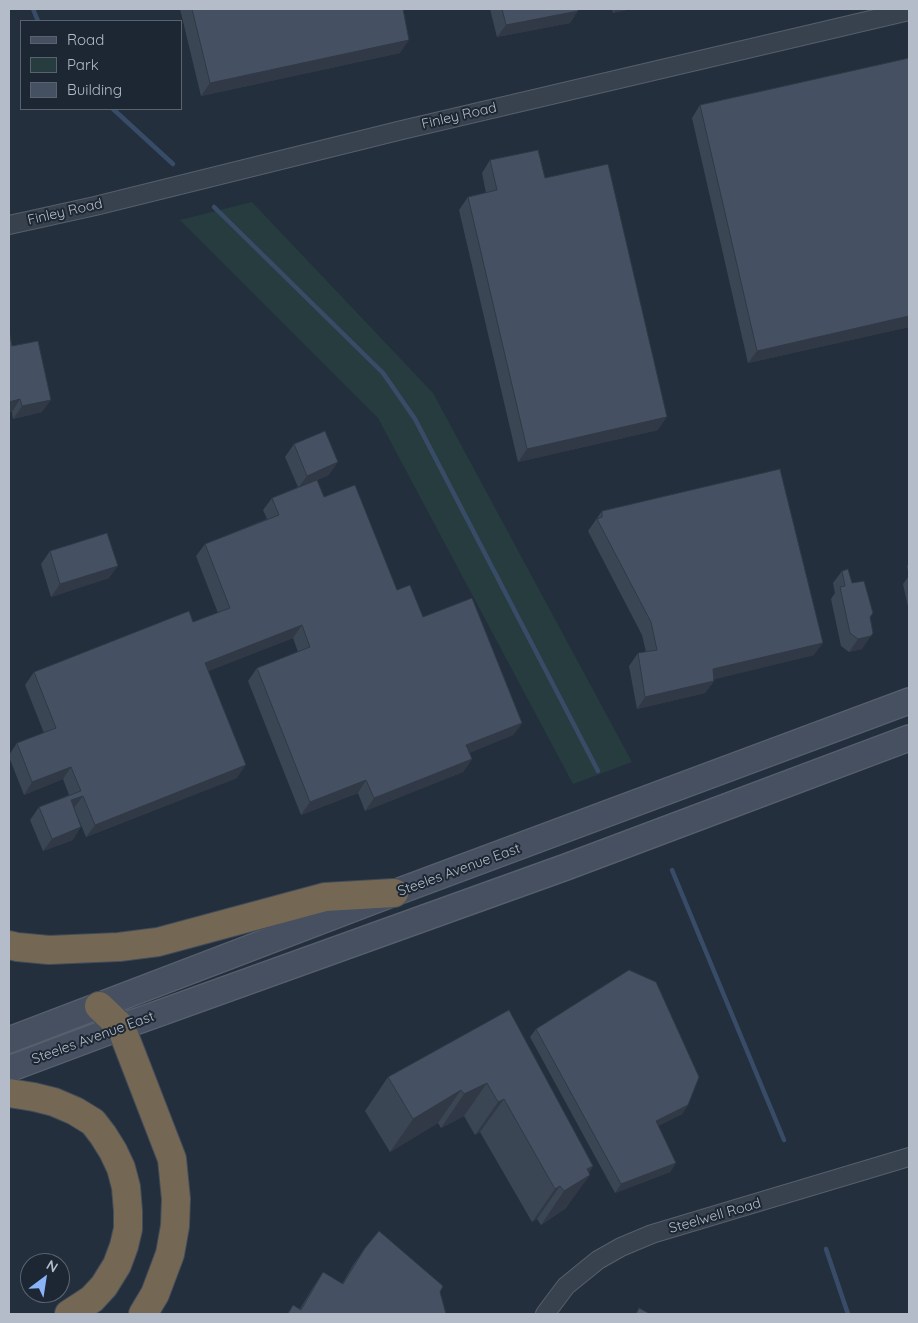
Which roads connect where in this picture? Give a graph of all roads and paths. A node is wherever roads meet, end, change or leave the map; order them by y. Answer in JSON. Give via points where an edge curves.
{"nodes":[{"id":1,"x":909,"y":12,"type":"edge"},
{"id":2,"x":9,"y":225,"type":"edge"},
{"id":3,"x":909,"y":702,"type":"edge"},
{"id":4,"x":909,"y":738,"type":"edge"},
{"id":5,"x":394,"y":893,"type":"junction"},
{"id":6,"x":9,"y":945,"type":"edge"},
{"id":7,"x":99,"y":1006,"type":"junction"},
{"id":8,"x":120,"y":1027,"type":"junction"},
{"id":9,"x":9,"y":1040,"type":"edge"},
{"id":10,"x":9,"y":1069,"type":"edge"},
{"id":11,"x":9,"y":1093,"type":"edge"},
{"id":12,"x":909,"y":1157,"type":"edge"},
{"id":13,"x":70,"y":1314,"type":"edge"},
{"id":14,"x":143,"y":1314,"type":"edge"},
{"id":15,"x":545,"y":1314,"type":"edge"}],
"edges":[{"from":1,"to":2,"type":"street","name":"Finley Road","via":[[394,131]]},
{"from":3,"to":5,"type":"main road","name":"Steeles Avenue East"},
{"from":4,"to":8,"type":"main road","name":"Steeles Avenue East","via":[[557,871]]},
{"from":5,"to":6,"type":"highway","via":[[325,897],[158,942],[49,950]]},
{"from":5,"to":7,"type":"main road","name":"Steeles Avenue East"},
{"from":7,"to":8,"type":"highway"},
{"from":7,"to":9,"type":"main road","name":"Steeles Avenue East"},
{"from":8,"to":10,"type":"main road","name":"Steeles Avenue East"},
{"from":8,"to":14,"type":"highway","via":[[172,1159],[176,1199],[170,1254],[155,1294]]},
{"from":11,"to":13,"type":"highway","via":[[54,1102],[92,1122],[103,1134],[121,1168],[128,1210],[124,1246],[104,1286]]},
{"from":12,"to":15,"type":"street","name":"Steelwell Road","via":[[652,1234],[621,1247],[598,1260],[566,1286]]}]}
